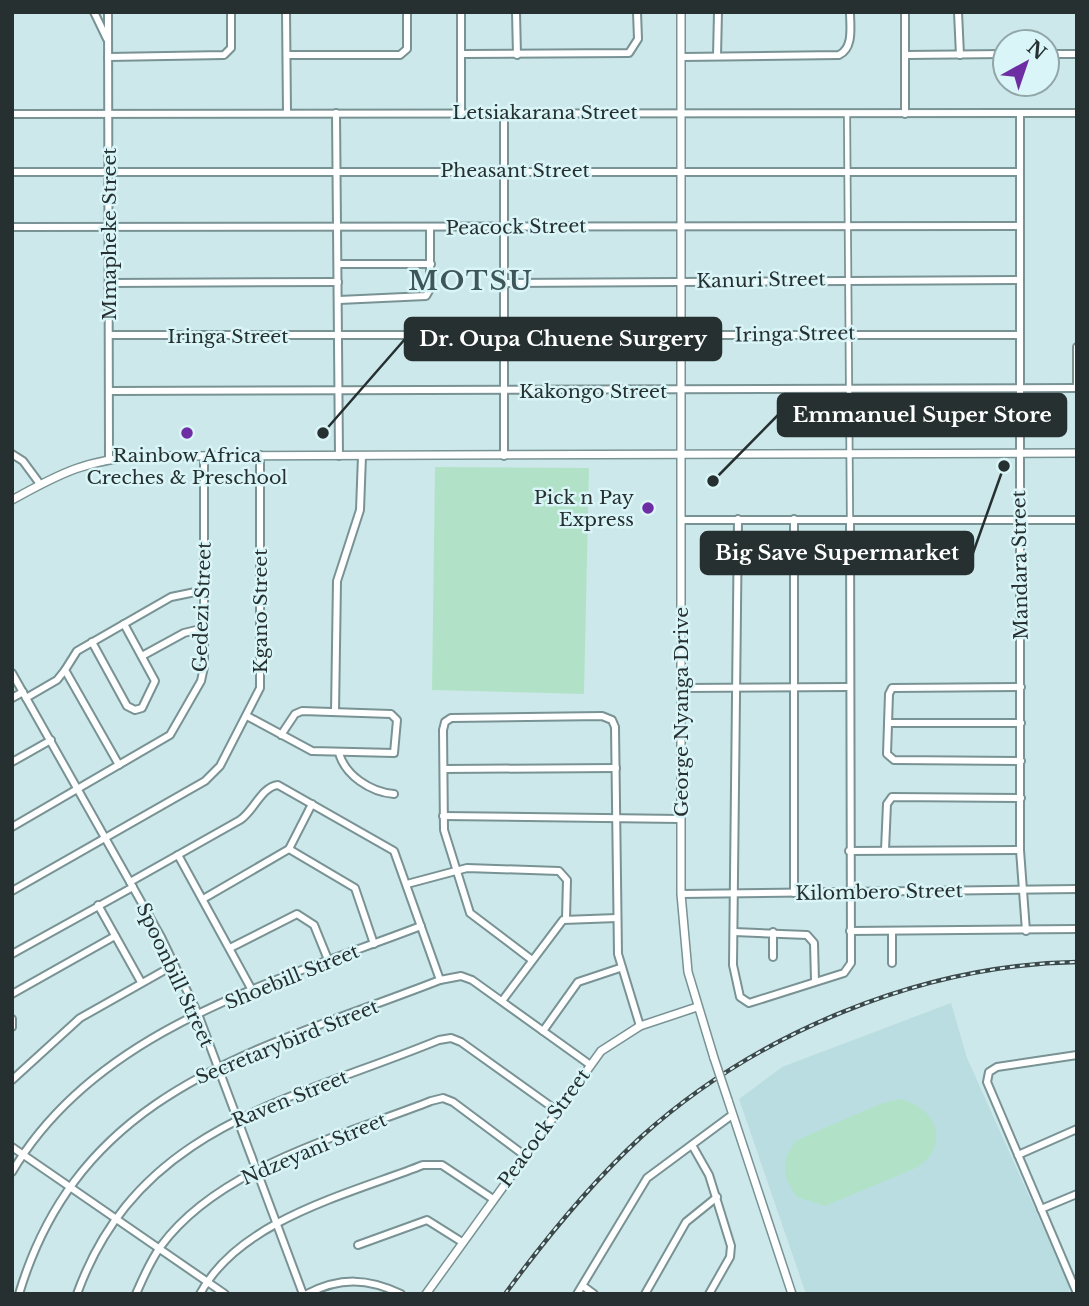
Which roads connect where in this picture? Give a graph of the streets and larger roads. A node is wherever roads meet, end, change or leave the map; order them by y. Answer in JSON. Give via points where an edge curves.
{"nodes":[{"id":1,"x":94,"y":12,"type":"edge"},
{"id":2,"x":108,"y":12,"type":"edge"},
{"id":3,"x":231,"y":12,"type":"edge"},
{"id":4,"x":286,"y":12,"type":"edge"},
{"id":5,"x":407,"y":12,"type":"edge"},
{"id":6,"x":461,"y":12,"type":"edge"},
{"id":7,"x":516,"y":12,"type":"edge"},
{"id":8,"x":638,"y":12,"type":"edge"},
{"id":9,"x":681,"y":12,"type":"edge"},
{"id":10,"x":718,"y":12,"type":"edge"},
{"id":11,"x":850,"y":12,"type":"edge"},
{"id":12,"x":905,"y":12,"type":"edge"},
{"id":13,"x":958,"y":12,"type":"edge"},
{"id":14,"x":108,"y":40,"type":"junction"},
{"id":15,"x":463,"y":54,"type":"junction"},
{"id":16,"x":991,"y":54,"type":"edge"},
{"id":17,"x":287,"y":55,"type":"junction"},
{"id":18,"x":517,"y":55,"type":"junction"},
{"id":19,"x":906,"y":55,"type":"junction"},
{"id":20,"x":960,"y":55,"type":"junction"},
{"id":21,"x":717,"y":56,"type":"junction"},
{"id":22,"x":108,"y":57,"type":"junction"},
{"id":23,"x":682,"y":57,"type":"junction"},
{"id":24,"x":461,"y":112,"type":"junction"},
{"id":25,"x":504,"y":112,"type":"junction"},
{"id":26,"x":108,"y":113,"type":"junction"},
{"id":27,"x":287,"y":113,"type":"junction"},
{"id":28,"x":336,"y":113,"type":"junction"},
{"id":29,"x":681,"y":113,"type":"junction"},
{"id":30,"x":847,"y":113,"type":"junction"},
{"id":31,"x":1077,"y":113,"type":"edge"},
{"id":32,"x":12,"y":114,"type":"edge"},
{"id":33,"x":905,"y":114,"type":"junction"},
{"id":34,"x":1020,"y":114,"type":"junction"},
{"id":35,"x":504,"y":170,"type":"junction"},
{"id":36,"x":847,"y":170,"type":"junction"},
{"id":37,"x":681,"y":171,"type":"junction"},
{"id":38,"x":12,"y":172,"type":"edge"},
{"id":39,"x":109,"y":172,"type":"junction"},
{"id":40,"x":337,"y":172,"type":"junction"},
{"id":41,"x":1019,"y":172,"type":"junction"},
{"id":42,"x":683,"y":225,"type":"junction"},
{"id":43,"x":337,"y":226,"type":"junction"},
{"id":44,"x":847,"y":226,"type":"junction"},
{"id":45,"x":1019,"y":226,"type":"junction"},
{"id":46,"x":12,"y":227,"type":"edge"},
{"id":47,"x":110,"y":227,"type":"junction"},
{"id":48,"x":503,"y":227,"type":"junction"},
{"id":49,"x":430,"y":228,"type":"junction"},
{"id":50,"x":338,"y":264,"type":"junction"},
{"id":51,"x":431,"y":264,"type":"junction"},
{"id":52,"x":847,"y":279,"type":"junction"},
{"id":53,"x":1019,"y":280,"type":"junction"},
{"id":54,"x":682,"y":281,"type":"junction"},
{"id":55,"x":338,"y":282,"type":"junction"},
{"id":56,"x":109,"y":283,"type":"junction"},
{"id":57,"x":503,"y":283,"type":"junction"},
{"id":58,"x":339,"y":300,"type":"junction"},
{"id":59,"x":848,"y":334,"type":"junction"},
{"id":60,"x":109,"y":335,"type":"junction"},
{"id":61,"x":1019,"y":335,"type":"junction"},
{"id":62,"x":503,"y":336,"type":"junction"},
{"id":63,"x":682,"y":336,"type":"junction"},
{"id":64,"x":338,"y":337,"type":"junction"},
{"id":65,"x":1077,"y":347,"type":"edge"},
{"id":66,"x":1077,"y":388,"type":"edge"},
{"id":67,"x":1020,"y":389,"type":"junction"},
{"id":68,"x":338,"y":390,"type":"junction"},
{"id":69,"x":110,"y":391,"type":"junction"},
{"id":70,"x":503,"y":391,"type":"junction"},
{"id":71,"x":849,"y":391,"type":"junction"},
{"id":72,"x":682,"y":392,"type":"junction"},
{"id":73,"x":849,"y":452,"type":"junction"},
{"id":74,"x":1019,"y":452,"type":"junction"},
{"id":75,"x":1077,"y":453,"type":"edge"},
{"id":76,"x":12,"y":454,"type":"edge"},
{"id":77,"x":260,"y":455,"type":"junction"},
{"id":78,"x":204,"y":456,"type":"junction"},
{"id":79,"x":339,"y":456,"type":"junction"},
{"id":80,"x":362,"y":456,"type":"junction"},
{"id":81,"x":504,"y":456,"type":"junction"},
{"id":82,"x":681,"y":457,"type":"junction"},
{"id":83,"x":109,"y":458,"type":"junction"},
{"id":84,"x":40,"y":484,"type":"junction"},
{"id":85,"x":12,"y":500,"type":"edge"},
{"id":86,"x":738,"y":519,"type":"junction"},
{"id":87,"x":794,"y":519,"type":"junction"},
{"id":88,"x":850,"y":519,"type":"junction"},
{"id":89,"x":1019,"y":519,"type":"junction"},
{"id":90,"x":682,"y":520,"type":"junction"},
{"id":91,"x":1077,"y":520,"type":"edge"},
{"id":92,"x":205,"y":590,"type":"junction"},
{"id":93,"x":124,"y":624,"type":"junction"},
{"id":94,"x":204,"y":628,"type":"junction"},
{"id":95,"x":92,"y":642,"type":"junction"},
{"id":96,"x":142,"y":656,"type":"junction"},
{"id":97,"x":65,"y":670,"type":"junction"},
{"id":98,"x":12,"y":673,"type":"edge"},
{"id":99,"x":849,"y":687,"type":"junction"},
{"id":100,"x":1021,"y":687,"type":"junction"},
{"id":101,"x":682,"y":688,"type":"junction"},
{"id":102,"x":738,"y":688,"type":"junction"},
{"id":103,"x":793,"y":688,"type":"junction"},
{"id":104,"x":24,"y":695,"type":"junction"},
{"id":105,"x":12,"y":698,"type":"edge"},
{"id":106,"x":335,"y":712,"type":"junction"},
{"id":107,"x":247,"y":716,"type":"junction"},
{"id":108,"x":888,"y":723,"type":"junction"},
{"id":109,"x":1021,"y":723,"type":"junction"},
{"id":110,"x":281,"y":735,"type":"junction"},
{"id":111,"x":51,"y":740,"type":"junction"},
{"id":112,"x":340,"y":753,"type":"junction"},
{"id":113,"x":1021,"y":761,"type":"junction"},
{"id":114,"x":12,"y":762,"type":"edge"},
{"id":115,"x":119,"y":765,"type":"junction"},
{"id":116,"x":616,"y":768,"type":"junction"},
{"id":117,"x":444,"y":769,"type":"junction"},
{"id":118,"x":78,"y":788,"type":"junction"},
{"id":119,"x":394,"y":794,"type":"dead end"},
{"id":120,"x":1021,"y":798,"type":"junction"},
{"id":121,"x":312,"y":804,"type":"junction"},
{"id":122,"x":443,"y":817,"type":"junction"},
{"id":123,"x":616,"y":818,"type":"junction"},
{"id":124,"x":680,"y":819,"type":"junction"},
{"id":125,"x":12,"y":827,"type":"edge"},
{"id":126,"x":106,"y":838,"type":"junction"},
{"id":127,"x":289,"y":849,"type":"junction"},
{"id":128,"x":885,"y":850,"type":"junction"},
{"id":129,"x":1020,"y":850,"type":"junction"},
{"id":130,"x":849,"y":851,"type":"junction"},
{"id":131,"x":178,"y":855,"type":"junction"},
{"id":132,"x":455,"y":869,"type":"junction"},
{"id":133,"x":131,"y":884,"type":"junction"},
{"id":134,"x":407,"y":884,"type":"junction"},
{"id":135,"x":1077,"y":889,"type":"edge"},
{"id":136,"x":1022,"y":890,"type":"junction"},
{"id":137,"x":12,"y":891,"type":"edge"},
{"id":138,"x":849,"y":892,"type":"junction"},
{"id":139,"x":736,"y":893,"type":"junction"},
{"id":140,"x":794,"y":893,"type":"junction"},
{"id":141,"x":681,"y":894,"type":"junction"},
{"id":142,"x":203,"y":899,"type":"junction"},
{"id":143,"x":98,"y":905,"type":"junction"},
{"id":144,"x":617,"y":918,"type":"junction"},
{"id":145,"x":566,"y":919,"type":"junction"},
{"id":146,"x":421,"y":926,"type":"junction"},
{"id":147,"x":1077,"y":929,"type":"edge"},
{"id":148,"x":850,"y":931,"type":"junction"},
{"id":149,"x":1026,"y":931,"type":"junction"},
{"id":150,"x":734,"y":932,"type":"junction"},
{"id":151,"x":773,"y":932,"type":"junction"},
{"id":152,"x":892,"y":932,"type":"junction"},
{"id":153,"x":115,"y":936,"type":"junction"},
{"id":154,"x":374,"y":944,"type":"junction"},
{"id":155,"x":230,"y":948,"type":"junction"},
{"id":156,"x":12,"y":954,"type":"edge"},
{"id":157,"x":773,"y":957,"type":"dead end"},
{"id":158,"x":532,"y":960,"type":"junction"},
{"id":159,"x":329,"y":962,"type":"junction"},
{"id":160,"x":892,"y":963,"type":"dead end"},
{"id":161,"x":174,"y":964,"type":"junction"},
{"id":162,"x":620,"y":968,"type":"junction"},
{"id":163,"x":440,"y":980,"type":"junction"},
{"id":164,"x":815,"y":981,"type":"junction"},
{"id":165,"x":141,"y":982,"type":"junction"},
{"id":166,"x":253,"y":992,"type":"junction"},
{"id":167,"x":12,"y":994,"type":"edge"},
{"id":168,"x":502,"y":1002,"type":"junction"},
{"id":169,"x":697,"y":1007,"type":"junction"},
{"id":170,"x":198,"y":1014,"type":"junction"},
{"id":171,"x":12,"y":1019,"type":"edge"},
{"id":172,"x":640,"y":1026,"type":"junction"},
{"id":173,"x":12,"y":1027,"type":"edge"},
{"id":174,"x":543,"y":1031,"type":"junction"},
{"id":175,"x":1077,"y":1055,"type":"edge"},
{"id":176,"x":589,"y":1064,"type":"junction"},
{"id":177,"x":217,"y":1067,"type":"junction"},
{"id":178,"x":12,"y":1080,"type":"edge"},
{"id":179,"x":556,"y":1110,"type":"junction"},
{"id":180,"x":732,"y":1115,"type":"junction"},
{"id":181,"x":237,"y":1119,"type":"junction"},
{"id":182,"x":1077,"y":1129,"type":"edge"},
{"id":183,"x":692,"y":1144,"type":"junction"},
{"id":184,"x":12,"y":1147,"type":"edge"},
{"id":185,"x":23,"y":1154,"type":"junction"},
{"id":186,"x":524,"y":1155,"type":"junction"},
{"id":187,"x":1018,"y":1155,"type":"junction"},
{"id":188,"x":256,"y":1170,"type":"junction"},
{"id":189,"x":12,"y":1172,"type":"edge"},
{"id":190,"x":68,"y":1187,"type":"junction"},
{"id":191,"x":1077,"y":1194,"type":"edge"},
{"id":192,"x":717,"y":1197,"type":"junction"},
{"id":193,"x":493,"y":1199,"type":"junction"},
{"id":194,"x":1041,"y":1209,"type":"junction"},
{"id":195,"x":115,"y":1218,"type":"junction"},
{"id":196,"x":277,"y":1222,"type":"junction"},
{"id":197,"x":462,"y":1242,"type":"junction"},
{"id":198,"x":358,"y":1245,"type":"dead end"},
{"id":199,"x":160,"y":1248,"type":"junction"},
{"id":200,"x":1074,"y":1280,"type":"edge"},
{"id":201,"x":207,"y":1281,"type":"junction"},
{"id":202,"x":583,"y":1286,"type":"junction"},
{"id":203,"x":1077,"y":1293,"type":"edge"},
{"id":204,"x":19,"y":1294,"type":"edge"},
{"id":205,"x":77,"y":1294,"type":"edge"},
{"id":206,"x":136,"y":1294,"type":"edge"},
{"id":207,"x":200,"y":1294,"type":"edge"},
{"id":208,"x":225,"y":1294,"type":"edge"},
{"id":209,"x":305,"y":1294,"type":"edge"},
{"id":210,"x":401,"y":1294,"type":"edge"},
{"id":211,"x":426,"y":1294,"type":"edge"},
{"id":212,"x":578,"y":1294,"type":"edge"},
{"id":213,"x":594,"y":1294,"type":"edge"},
{"id":214,"x":645,"y":1294,"type":"edge"},
{"id":215,"x":709,"y":1294,"type":"edge"},
{"id":216,"x":792,"y":1294,"type":"edge"}],
"edges":[{"from":1,"to":14,"type":"street","name":"Mmapheke Street"},
{"from":2,"to":14,"type":"street"},
{"from":3,"to":22,"type":"street","via":[[231,48],[224,55]]},
{"from":4,"to":17,"type":"street"},
{"from":5,"to":17,"type":"street","via":[[407,49],[400,55]]},
{"from":6,"to":15,"type":"street"},
{"from":7,"to":18,"type":"street"},
{"from":8,"to":18,"type":"street","via":[[638,39],[629,53]]},
{"from":9,"to":23,"type":"street","name":"George Nyanga Drive"},
{"from":10,"to":21,"type":"street"},
{"from":11,"to":21,"type":"street","via":[[849,44],[839,55]]},
{"from":12,"to":19,"type":"street"},
{"from":13,"to":20,"type":"street"},
{"from":14,"to":22,"type":"street","name":"Mmapheke Street"},
{"from":15,"to":18,"type":"street"},
{"from":15,"to":24,"type":"street"},
{"from":16,"to":20,"type":"street"},
{"from":17,"to":27,"type":"street"},
{"from":19,"to":20,"type":"street"},
{"from":19,"to":33,"type":"street"},
{"from":21,"to":23,"type":"street"},
{"from":22,"to":26,"type":"street","name":"Mmapheke Street"},
{"from":23,"to":29,"type":"street","name":"George Nyanga Drive"},
{"from":24,"to":25,"type":"street","name":"Letsiakarana Street"},
{"from":24,"to":28,"type":"street","name":"Letsiakarana Street"},
{"from":25,"to":29,"type":"street","name":"Letsiakarana Street"},
{"from":25,"to":35,"type":"street"},
{"from":26,"to":27,"type":"street","name":"Letsiakarana Street"},
{"from":26,"to":32,"type":"street","name":"Letsiakarana Street"},
{"from":26,"to":39,"type":"street","name":"Mmapheke Street"},
{"from":27,"to":28,"type":"street","name":"Letsiakarana Street"},
{"from":28,"to":40,"type":"street"},
{"from":29,"to":30,"type":"street","name":"Letsiakarana Street"},
{"from":29,"to":37,"type":"street","name":"George Nyanga Drive"},
{"from":30,"to":33,"type":"street","name":"Letsiakarana Street"},
{"from":30,"to":36,"type":"street"},
{"from":31,"to":34,"type":"street","name":"Letsiakarana Street"},
{"from":33,"to":34,"type":"street","name":"Letsiakarana Street"},
{"from":34,"to":41,"type":"street","name":"Mandara Street"},
{"from":35,"to":37,"type":"street","name":"Pheasant Street"},
{"from":35,"to":40,"type":"street","name":"Pheasant Street"},
{"from":35,"to":48,"type":"street"},
{"from":36,"to":37,"type":"street","name":"Pheasant Street"},
{"from":36,"to":41,"type":"street","name":"Pheasant Street"},
{"from":36,"to":44,"type":"street"},
{"from":37,"to":42,"type":"street","name":"George Nyanga Drive"},
{"from":38,"to":39,"type":"street","name":"Pheasant Street"},
{"from":39,"to":40,"type":"street","name":"Pheasant Street"},
{"from":39,"to":47,"type":"street","name":"Mmapheke Street"},
{"from":40,"to":43,"type":"street"},
{"from":41,"to":45,"type":"street","name":"Mandara Street"},
{"from":42,"to":44,"type":"street","name":"Peacock Street"},
{"from":42,"to":48,"type":"street","name":"Peacock Street"},
{"from":42,"to":54,"type":"street","name":"George Nyanga Drive"},
{"from":43,"to":47,"type":"street","name":"Peacock Street"},
{"from":43,"to":49,"type":"street","name":"Peacock Street"},
{"from":43,"to":50,"type":"street"},
{"from":44,"to":45,"type":"street","name":"Peacock Street"},
{"from":44,"to":52,"type":"street"},
{"from":45,"to":53,"type":"street","name":"Mandara Street"},
{"from":46,"to":47,"type":"street","name":"Peacock Street"},
{"from":47,"to":56,"type":"street","name":"Mmapheke Street"},
{"from":48,"to":49,"type":"street","name":"Peacock Street"},
{"from":48,"to":57,"type":"street"},
{"from":49,"to":51,"type":"street"},
{"from":50,"to":51,"type":"street"},
{"from":50,"to":55,"type":"street"},
{"from":51,"to":58,"type":"street","via":[[430,289],[423,298]]},
{"from":52,"to":53,"type":"street","name":"Kanuri Street"},
{"from":52,"to":54,"type":"street","name":"Kanuri Street"},
{"from":52,"to":59,"type":"street"},
{"from":53,"to":61,"type":"street","name":"Mandara Street"},
{"from":54,"to":57,"type":"street","name":"Kanuri Street"},
{"from":54,"to":63,"type":"street","name":"George Nyanga Drive"},
{"from":55,"to":56,"type":"street"},
{"from":55,"to":58,"type":"street"},
{"from":56,"to":60,"type":"street","name":"Mmapheke Street"},
{"from":57,"to":62,"type":"street"},
{"from":58,"to":64,"type":"street"},
{"from":59,"to":61,"type":"street","name":"Iringa Street"},
{"from":59,"to":63,"type":"street","name":"Iringa Street"},
{"from":59,"to":71,"type":"street"},
{"from":60,"to":64,"type":"street","name":"Iringa Street"},
{"from":60,"to":69,"type":"street","name":"Mmapheke Street"},
{"from":61,"to":67,"type":"street","name":"Mandara Street"},
{"from":62,"to":63,"type":"street","name":"Iringa Street"},
{"from":62,"to":64,"type":"street","name":"Iringa Street"},
{"from":62,"to":70,"type":"street"},
{"from":63,"to":72,"type":"street","name":"George Nyanga Drive"},
{"from":64,"to":68,"type":"street"},
{"from":65,"to":66,"type":"street"},
{"from":66,"to":67,"type":"street","name":"Kakongo Street"},
{"from":67,"to":71,"type":"street","name":"Kakongo Street"},
{"from":67,"to":74,"type":"street","name":"Mandara Street"},
{"from":68,"to":69,"type":"street","name":"Kakongo Street"},
{"from":68,"to":70,"type":"street","name":"Kakongo Street"},
{"from":68,"to":79,"type":"street"},
{"from":69,"to":83,"type":"street","name":"Mmapheke Street"},
{"from":70,"to":72,"type":"street","name":"Kakongo Street"},
{"from":70,"to":81,"type":"street"},
{"from":71,"to":72,"type":"street","name":"Kakongo Street"},
{"from":71,"to":73,"type":"street"},
{"from":72,"to":82,"type":"street","name":"George Nyanga Drive"},
{"from":73,"to":74,"type":"street"},
{"from":73,"to":82,"type":"street"},
{"from":73,"to":88,"type":"street"},
{"from":74,"to":75,"type":"street"},
{"from":74,"to":89,"type":"street","name":"Mandara Street"},
{"from":76,"to":84,"type":"street"},
{"from":77,"to":78,"type":"street"},
{"from":77,"to":79,"type":"street"},
{"from":77,"to":107,"type":"street","name":"Kgano Street","via":[[261,680]]},
{"from":78,"to":83,"type":"street"},
{"from":78,"to":92,"type":"street","name":"Gedezi Street"},
{"from":79,"to":80,"type":"street"},
{"from":80,"to":81,"type":"street"},
{"from":80,"to":106,"type":"street","via":[[360,510],[337,581]]},
{"from":81,"to":82,"type":"street"},
{"from":82,"to":90,"type":"street","name":"George Nyanga Drive"},
{"from":83,"to":84,"type":"street","via":[[63,471]]},
{"from":84,"to":85,"type":"street"},
{"from":86,"to":87,"type":"street"},
{"from":86,"to":90,"type":"street"},
{"from":86,"to":102,"type":"street"},
{"from":87,"to":88,"type":"street"},
{"from":87,"to":103,"type":"street"},
{"from":88,"to":89,"type":"street"},
{"from":88,"to":99,"type":"street"},
{"from":89,"to":91,"type":"street"},
{"from":89,"to":100,"type":"street","name":"Mandara Street"},
{"from":90,"to":101,"type":"street","name":"George Nyanga Drive"},
{"from":92,"to":93,"type":"street","via":[[180,594]]},
{"from":92,"to":94,"type":"street","name":"Gedezi Street"},
{"from":93,"to":95,"type":"street"},
{"from":93,"to":96,"type":"street"},
{"from":94,"to":96,"type":"street"},
{"from":94,"to":115,"type":"street","name":"Gedezi Street","via":[[203,676],[176,727],[166,738]]},
{"from":95,"to":96,"type":"street","via":[[128,706],[135,710],[145,705],[154,685]]},
{"from":95,"to":97,"type":"street","via":[[73,655]]},
{"from":97,"to":104,"type":"street","via":[[57,680]]},
{"from":97,"to":115,"type":"street"},
{"from":98,"to":104,"type":"street","name":"Spoonbill Street"},
{"from":99,"to":103,"type":"street"},
{"from":99,"to":130,"type":"street"},
{"from":100,"to":108,"type":"street","via":[[894,687],[889,692]]},
{"from":100,"to":109,"type":"street","name":"Mandara Street"},
{"from":101,"to":102,"type":"street"},
{"from":101,"to":124,"type":"street","name":"George Nyanga Drive"},
{"from":102,"to":103,"type":"street"},
{"from":102,"to":139,"type":"street"},
{"from":103,"to":140,"type":"street"},
{"from":104,"to":105,"type":"street"},
{"from":104,"to":111,"type":"street","name":"Spoonbill Street"},
{"from":106,"to":110,"type":"street","via":[[298,712]]},
{"from":106,"to":112,"type":"street","via":[[391,714],[397,720],[394,752]]},
{"from":107,"to":110,"type":"street"},
{"from":107,"to":126,"type":"street","name":"Kgano Street","via":[[212,777]]},
{"from":108,"to":109,"type":"street"},
{"from":108,"to":113,"type":"street","via":[[887,754],[893,760]]},
{"from":109,"to":113,"type":"street","name":"Mandara Street"},
{"from":110,"to":112,"type":"street","via":[[312,751]]},
{"from":111,"to":114,"type":"street"},
{"from":111,"to":118,"type":"street","name":"Spoonbill Street"},
{"from":112,"to":119,"type":"street","via":[[348,773]]},
{"from":113,"to":120,"type":"street","name":"Mandara Street"},
{"from":115,"to":118,"type":"street","name":"Gedezi Street"},
{"from":116,"to":117,"type":"street"},
{"from":116,"to":117,"type":"street","via":[[615,727],[610,718],[602,716],[451,718],[443,726]]},
{"from":116,"to":123,"type":"street"},
{"from":117,"to":122,"type":"street"},
{"from":118,"to":125,"type":"street","name":"Gedezi Street"},
{"from":118,"to":126,"type":"street","name":"Spoonbill Street"},
{"from":120,"to":128,"type":"street","via":[[892,797],[887,804]]},
{"from":120,"to":129,"type":"street","name":"Mandara Street"},
{"from":121,"to":127,"type":"street"},
{"from":121,"to":131,"type":"street","via":[[273,785],[248,815]]},
{"from":121,"to":134,"type":"street","via":[[394,851]]},
{"from":122,"to":123,"type":"street"},
{"from":122,"to":132,"type":"street"},
{"from":123,"to":124,"type":"street"},
{"from":123,"to":144,"type":"street"},
{"from":124,"to":141,"type":"street","name":"George Nyanga Drive"},
{"from":126,"to":133,"type":"street","name":"Spoonbill Street"},
{"from":126,"to":137,"type":"street","name":"Kgano Street"},
{"from":127,"to":142,"type":"street"},
{"from":127,"to":154,"type":"street","via":[[355,888]]},
{"from":128,"to":129,"type":"street"},
{"from":128,"to":130,"type":"street"},
{"from":129,"to":136,"type":"street","name":"Mandara Street"},
{"from":130,"to":138,"type":"street"},
{"from":131,"to":133,"type":"street"},
{"from":131,"to":142,"type":"street"},
{"from":132,"to":134,"type":"street"},
{"from":132,"to":145,"type":"street","via":[[562,872],[567,880]]},
{"from":132,"to":158,"type":"street","via":[[473,916]]},
{"from":133,"to":143,"type":"street"},
{"from":133,"to":161,"type":"street","name":"Spoonbill Street"},
{"from":134,"to":146,"type":"street"},
{"from":135,"to":136,"type":"street","name":"Kilombero Street"},
{"from":136,"to":138,"type":"street","name":"Kilombero Street"},
{"from":136,"to":149,"type":"street","name":"Mandara Street"},
{"from":138,"to":140,"type":"street","name":"Kilombero Street"},
{"from":138,"to":148,"type":"street"},
{"from":139,"to":140,"type":"street","name":"Kilombero Street"},
{"from":139,"to":141,"type":"street","name":"Kilombero Street"},
{"from":139,"to":150,"type":"street"},
{"from":141,"to":169,"type":"street","name":"George Nyanga Drive","via":[[685,955]]},
{"from":142,"to":155,"type":"street"},
{"from":143,"to":153,"type":"street"},
{"from":143,"to":156,"type":"street"},
{"from":144,"to":145,"type":"street"},
{"from":144,"to":162,"type":"street"},
{"from":145,"to":158,"type":"street"},
{"from":146,"to":154,"type":"street","name":"Shoebill Street"},
{"from":146,"to":163,"type":"street"},
{"from":147,"to":149,"type":"street"},
{"from":148,"to":152,"type":"street"},
{"from":148,"to":164,"type":"street","via":[[849,969]]},
{"from":149,"to":152,"type":"street"},
{"from":150,"to":151,"type":"street"},
{"from":150,"to":164,"type":"street","via":[[734,975],[744,1002]]},
{"from":151,"to":157,"type":"street"},
{"from":151,"to":164,"type":"street","via":[[801,933],[812,939]]},
{"from":152,"to":160,"type":"street"},
{"from":153,"to":165,"type":"street"},
{"from":153,"to":167,"type":"street"},
{"from":154,"to":159,"type":"street","name":"Shoebill Street"},
{"from":155,"to":159,"type":"street","via":[[298,914],[314,925]]},
{"from":155,"to":166,"type":"street"},
{"from":158,"to":168,"type":"street"},
{"from":159,"to":166,"type":"street","name":"Shoebill Street"},
{"from":161,"to":165,"type":"street"},
{"from":161,"to":170,"type":"street","name":"Spoonbill Street"},
{"from":162,"to":172,"type":"street"},
{"from":162,"to":174,"type":"street","via":[[578,982]]},
{"from":163,"to":168,"type":"street","name":"Secretarybird Street","via":[[467,977]]},
{"from":163,"to":177,"type":"street","name":"Secretarybird Street"},
{"from":165,"to":178,"type":"street","via":[[80,1018]]},
{"from":166,"to":170,"type":"street","name":"Shoebill Street"},
{"from":168,"to":174,"type":"street","name":"Secretarybird Street"},
{"from":169,"to":172,"type":"street","name":"Peacock Street"},
{"from":169,"to":180,"type":"street","name":"George Nyanga Drive","bridge":true},
{"from":170,"to":177,"type":"street","name":"Spoonbill Street"},
{"from":170,"to":185,"type":"street","name":"Shoebill Street","via":[[107,1068],[54,1116]]},
{"from":171,"to":173,"type":"street"},
{"from":172,"to":176,"type":"street","name":"Peacock Street","via":[[610,1043]]},
{"from":174,"to":176,"type":"street","name":"Secretarybird Street"},
{"from":175,"to":187,"type":"street","via":[[1001,1066],[989,1072],[988,1087]]},
{"from":176,"to":179,"type":"street","name":"Peacock Street"},
{"from":177,"to":181,"type":"street","name":"Spoonbill Street"},
{"from":177,"to":190,"type":"street","name":"Secretarybird Street","via":[[139,1113],[105,1143]]},
{"from":179,"to":181,"type":"street","name":"Raven Street","via":[[451,1038]]},
{"from":179,"to":186,"type":"street","name":"Peacock Street"},
{"from":180,"to":183,"type":"street"},
{"from":180,"to":216,"type":"street","name":"George Nyanga Drive"},
{"from":181,"to":188,"type":"street","name":"Spoonbill Street"},
{"from":181,"to":195,"type":"street","name":"Raven Street","via":[[166,1164]]},
{"from":182,"to":187,"type":"street"},
{"from":183,"to":192,"type":"street"},
{"from":183,"to":202,"type":"street","via":[[643,1185]]},
{"from":184,"to":185,"type":"street"},
{"from":185,"to":189,"type":"street","name":"Shoebill Street"},
{"from":185,"to":190,"type":"street"},
{"from":186,"to":188,"type":"street","name":"Ndzeyani Street","via":[[443,1098]]},
{"from":186,"to":193,"type":"street","name":"Peacock Street"},
{"from":187,"to":194,"type":"street"},
{"from":188,"to":196,"type":"street","name":"Spoonbill Street"},
{"from":188,"to":199,"type":"street","name":"Ndzeyani Street","via":[[211,1197]]},
{"from":190,"to":195,"type":"street"},
{"from":190,"to":204,"type":"street","name":"Secretarybird Street","via":[[37,1244]]},
{"from":191,"to":194,"type":"street"},
{"from":192,"to":214,"type":"street","via":[[686,1222]]},
{"from":192,"to":215,"type":"street","via":[[731,1252]]},
{"from":193,"to":196,"type":"street","via":[[448,1168],[432,1163]]},
{"from":193,"to":197,"type":"street","name":"Peacock Street"},
{"from":194,"to":200,"type":"street"},
{"from":195,"to":199,"type":"street"},
{"from":195,"to":205,"type":"street","name":"Raven Street"},
{"from":196,"to":201,"type":"street","via":[[238,1247]]},
{"from":196,"to":209,"type":"street","name":"Spoonbill Street"},
{"from":197,"to":198,"type":"street","via":[[427,1220]]},
{"from":197,"to":211,"type":"street","name":"Peacock Street"},
{"from":199,"to":201,"type":"street"},
{"from":199,"to":206,"type":"street","name":"Ndzeyani Street"},
{"from":200,"to":203,"type":"street"},
{"from":201,"to":207,"type":"street"},
{"from":201,"to":208,"type":"street"},
{"from":202,"to":212,"type":"street"},
{"from":202,"to":213,"type":"street"},
{"from":209,"to":210,"type":"street","via":[[348,1280],[370,1282]]}]}
